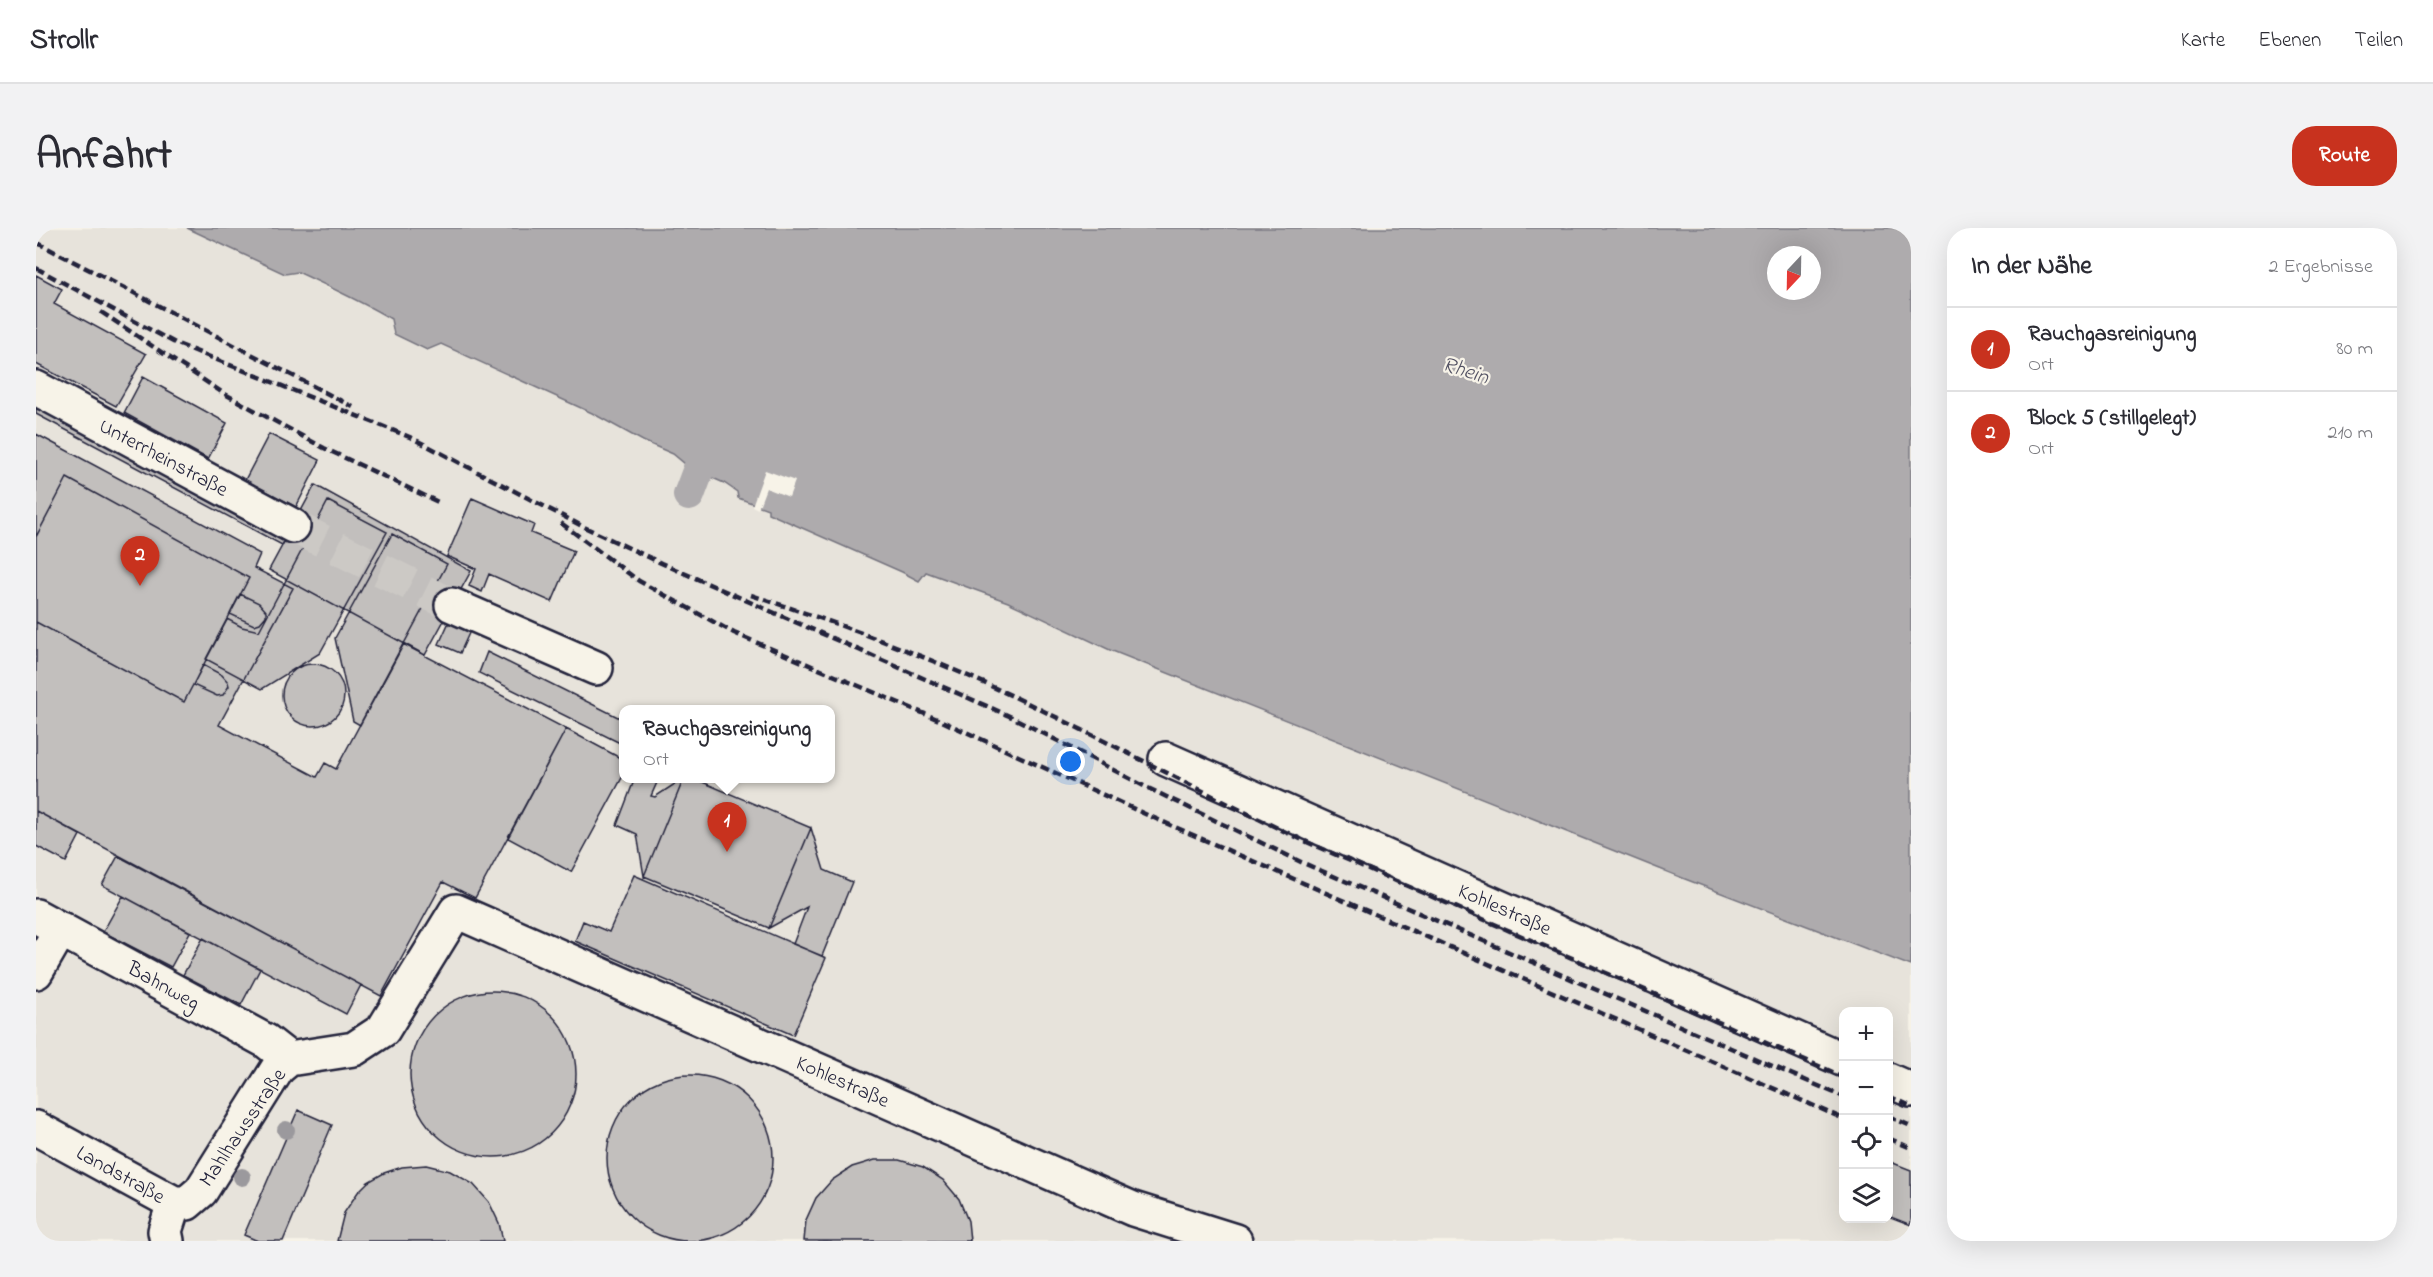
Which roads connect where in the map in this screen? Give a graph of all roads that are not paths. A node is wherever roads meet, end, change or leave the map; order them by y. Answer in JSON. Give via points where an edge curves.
{"nodes":[{"id":1,"x":36,"y":388,"type":"edge"},
{"id":2,"x":293,"y":526,"type":"tunnel mouth"},
{"id":3,"x":452,"y":605,"type":"tunnel mouth"},
{"id":4,"x":596,"y":668,"type":"dead end"},
{"id":5,"x":1166,"y":759,"type":"dead end"},
{"id":6,"x":456,"y":911,"type":"joint"},
{"id":7,"x":48,"y":922,"type":"edge"},
{"id":8,"x":36,"y":972,"type":"edge"},
{"id":9,"x":1839,"y":1058,"type":"edge"},
{"id":10,"x":289,"y":1059,"type":"junction"},
{"id":11,"x":1893,"y":1082,"type":"edge"},
{"id":12,"x":1911,"y":1090,"type":"edge"},
{"id":13,"x":36,"y":1128,"type":"edge"},
{"id":14,"x":174,"y":1203,"type":"junction"},
{"id":15,"x":167,"y":1241,"type":"edge"},
{"id":16,"x":1235,"y":1241,"type":"edge"}],
"edges":[{"from":1,"to":2,"type":"lane","name":"Unterrheinstraße"},
{"from":3,"to":4,"type":"lane"},
{"from":5,"to":9,"type":"lane","name":"Kohlestraße"},
{"from":6,"to":10,"type":"lane","name":"Mahlhausstraße","via":[[383,1030],[354,1049]]},
{"from":6,"to":16,"type":"lane","name":"Kohlestraße","via":[[1133,1209]]},
{"from":7,"to":8,"type":"lane"},
{"from":7,"to":10,"type":"lane","name":"Bahnweg","via":[[266,1041]]},
{"from":10,"to":14,"type":"lane","name":"Mahlhausstraße","via":[[278,1068],[201,1191],[187,1203]]},
{"from":11,"to":12,"type":"lane"},
{"from":13,"to":14,"type":"lane","name":"Landstraße"},
{"from":14,"to":15,"type":"lane","via":[[165,1231]]}]}
